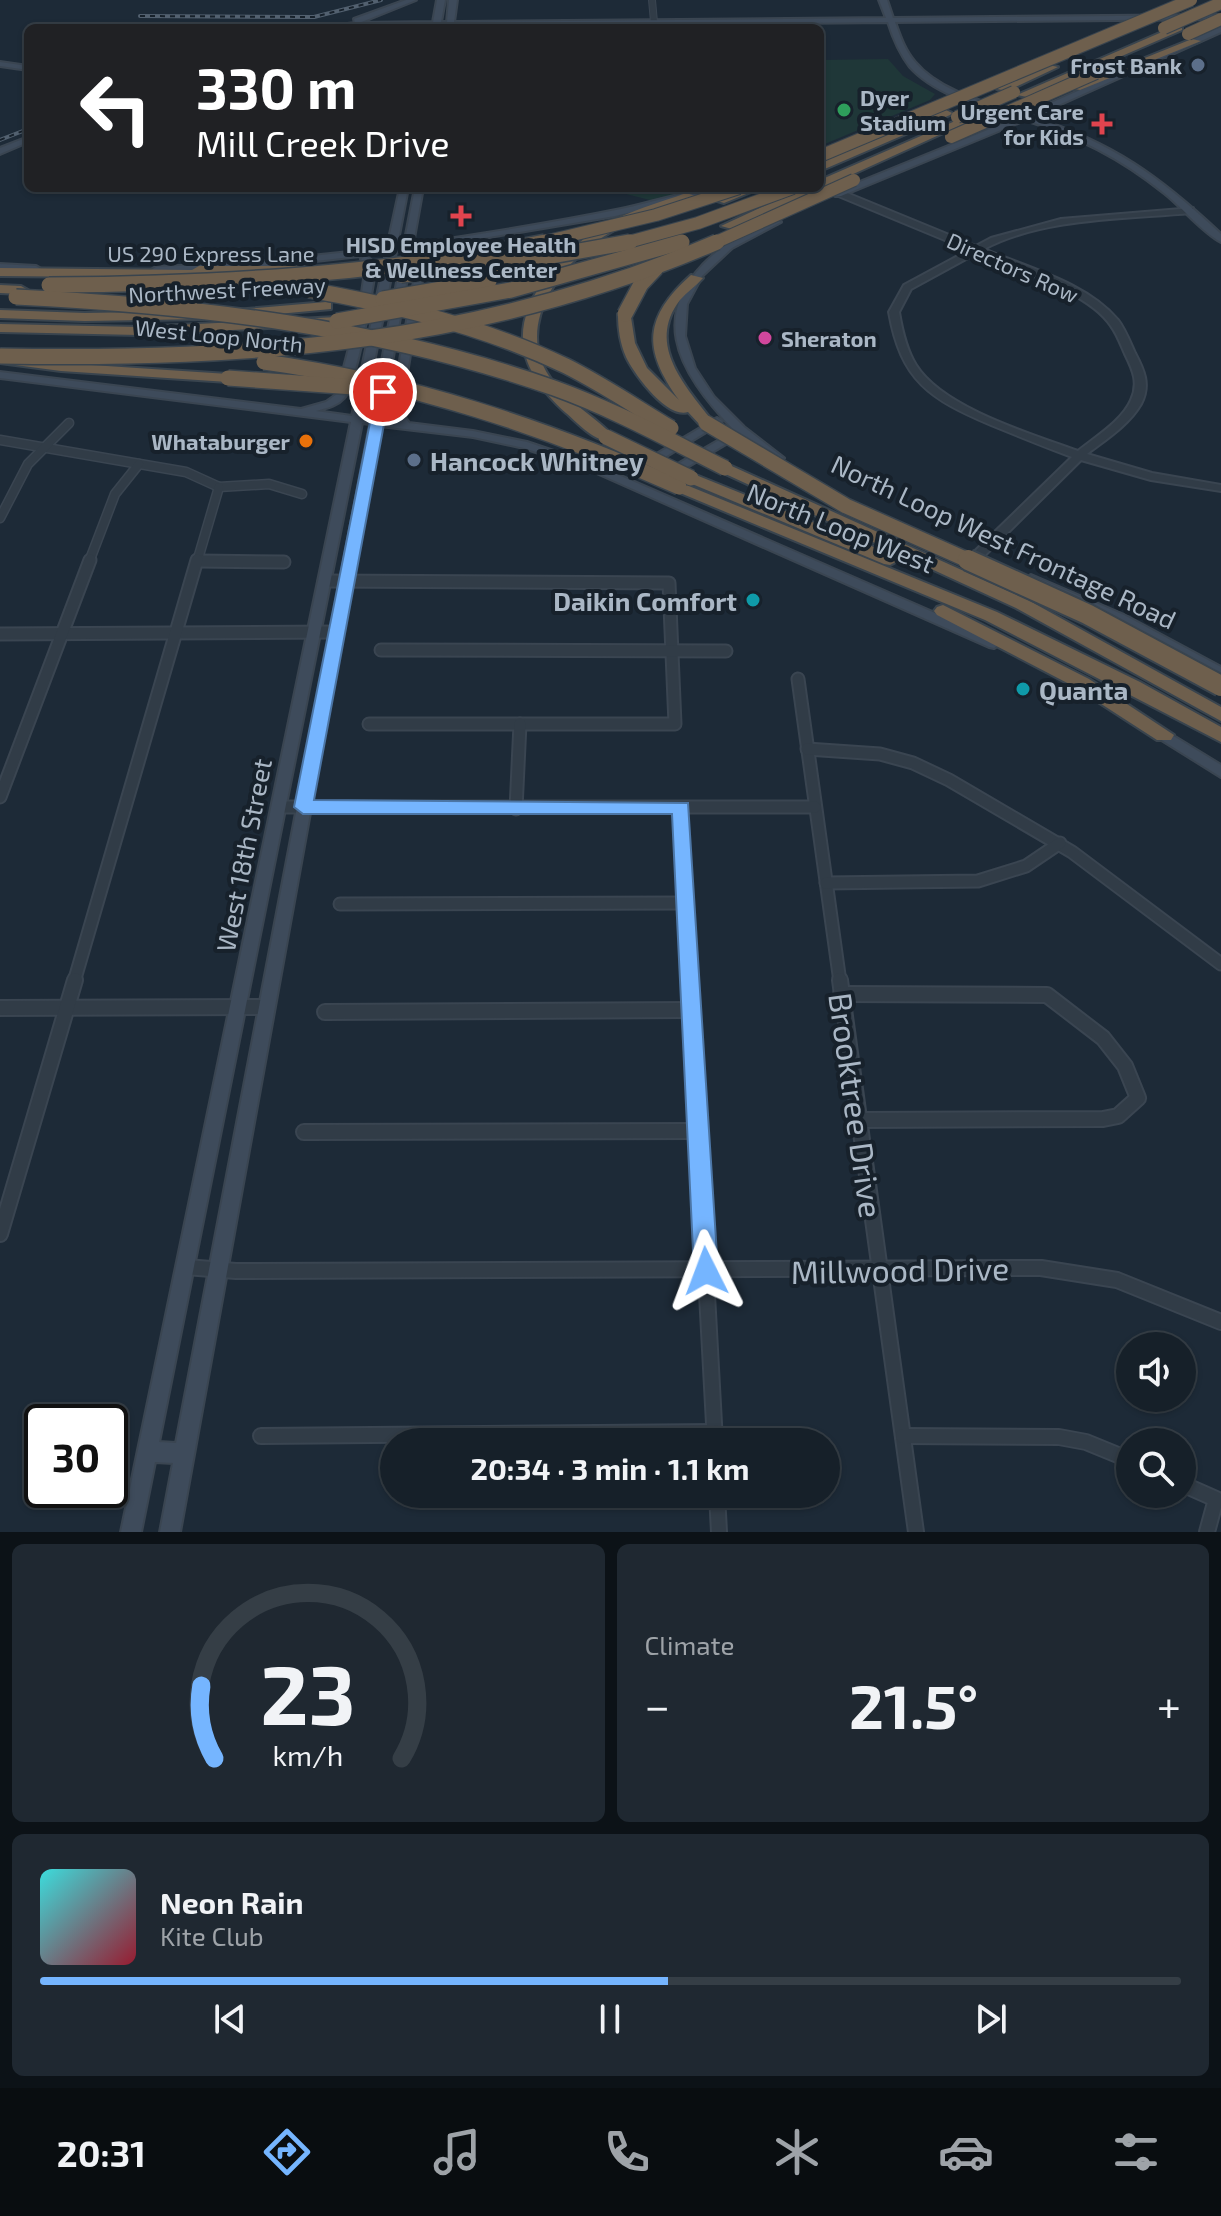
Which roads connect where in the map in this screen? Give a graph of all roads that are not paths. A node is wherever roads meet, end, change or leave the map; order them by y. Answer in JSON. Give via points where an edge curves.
{"nodes":[{"id":1,"x":412,"y":0,"type":"edge"},
{"id":2,"x":652,"y":0,"type":"edge"},
{"id":3,"x":874,"y":0,"type":"edge"},
{"id":4,"x":883,"y":0,"type":"edge"},
{"id":5,"x":1180,"y":0,"type":"edge"},
{"id":6,"x":1191,"y":0,"type":"edge"},
{"id":7,"x":1210,"y":0,"type":"edge"},
{"id":8,"x":441,"y":2,"type":"edge"},
{"id":9,"x":453,"y":2,"type":"edge"},
{"id":10,"x":1153,"y":11,"type":"junction"},
{"id":11,"x":1060,"y":15,"type":"junction"},
{"id":12,"x":1221,"y":16,"type":"edge"},
{"id":13,"x":885,"y":17,"type":"junction"},
{"id":14,"x":1137,"y":17,"type":"junction"},
{"id":15,"x":1110,"y":18,"type":"junction"},
{"id":16,"x":654,"y":19,"type":"junction"},
{"id":17,"x":357,"y":21,"type":"junction"},
{"id":18,"x":349,"y":24,"type":"edge"},
{"id":19,"x":437,"y":24,"type":"edge"},
{"id":20,"x":451,"y":24,"type":"edge"},
{"id":21,"x":1124,"y":24,"type":"junction"},
{"id":22,"x":1196,"y":41,"type":"junction"},
{"id":23,"x":0,"y":66,"type":"edge"},
{"id":24,"x":24,"y":69,"type":"edge"},
{"id":25,"x":1014,"y":92,"type":"junction"},
{"id":26,"x":954,"y":93,"type":"junction"},
{"id":27,"x":905,"y":114,"type":"junction"},
{"id":28,"x":1024,"y":118,"type":"junction"},
{"id":29,"x":999,"y":129,"type":"junction"},
{"id":30,"x":951,"y":137,"type":"junction"},
{"id":31,"x":24,"y":141,"type":"edge"},
{"id":32,"x":24,"y":146,"type":"edge"},
{"id":33,"x":824,"y":148,"type":"edge"},
{"id":34,"x":0,"y":152,"type":"edge"},
{"id":35,"x":824,"y":165,"type":"edge"},
{"id":36,"x":824,"y":165,"type":"edge"},
{"id":37,"x":824,"y":165,"type":"edge"},
{"id":38,"x":824,"y":183,"type":"edge"},
{"id":39,"x":403,"y":192,"type":"edge"},
{"id":40,"x":418,"y":192,"type":"edge"},
{"id":41,"x":704,"y":192,"type":"edge"},
{"id":42,"x":724,"y":192,"type":"edge"},
{"id":43,"x":744,"y":192,"type":"edge"},
{"id":44,"x":766,"y":192,"type":"edge"},
{"id":45,"x":782,"y":192,"type":"edge"},
{"id":46,"x":804,"y":192,"type":"edge"},
{"id":47,"x":839,"y":193,"type":"junction"},
{"id":48,"x":690,"y":196,"type":"junction"},
{"id":49,"x":401,"y":204,"type":"junction"},
{"id":50,"x":416,"y":204,"type":"junction"},
{"id":51,"x":1190,"y":210,"type":"junction"},
{"id":52,"x":734,"y":223,"type":"junction"},
{"id":53,"x":762,"y":227,"type":"junction"},
{"id":54,"x":1221,"y":239,"type":"edge"},
{"id":55,"x":411,"y":240,"type":"junction"},
{"id":56,"x":441,"y":242,"type":"junction"},
{"id":57,"x":390,"y":248,"type":"junction"},
{"id":58,"x":975,"y":250,"type":"junction"},
{"id":59,"x":348,"y":254,"type":"junction"},
{"id":60,"x":175,"y":270,"type":"junction"},
{"id":61,"x":0,"y":272,"type":"edge"},
{"id":62,"x":556,"y":273,"type":"junction"},
{"id":63,"x":411,"y":275,"type":"junction"},
{"id":64,"x":696,"y":278,"type":"junction"},
{"id":65,"x":0,"y":287,"type":"edge"},
{"id":66,"x":21,"y":291,"type":"junction"},
{"id":67,"x":0,"y":296,"type":"edge"},
{"id":68,"x":0,"y":314,"type":"edge"},
{"id":69,"x":330,"y":321,"type":"junction"},
{"id":70,"x":301,"y":323,"type":"junction"},
{"id":71,"x":0,"y":330,"type":"edge"},
{"id":72,"x":0,"y":358,"type":"edge"},
{"id":73,"x":502,"y":370,"type":"junction"},
{"id":74,"x":0,"y":375,"type":"edge"},
{"id":75,"x":430,"y":395,"type":"junction"},
{"id":76,"x":716,"y":407,"type":"junction"},
{"id":77,"x":300,"y":412,"type":"junction"},
{"id":78,"x":357,"y":421,"type":"junction"},
{"id":79,"x":69,"y":423,"type":"dead end"},
{"id":80,"x":378,"y":423,"type":"junction"},
{"id":81,"x":706,"y":423,"type":"junction"},
{"id":82,"x":406,"y":426,"type":"junction"},
{"id":83,"x":748,"y":436,"type":"junction"},
{"id":84,"x":0,"y":440,"type":"edge"},
{"id":85,"x":46,"y":446,"type":"junction"},
{"id":86,"x":1081,"y":454,"type":"junction"},
{"id":87,"x":139,"y":464,"type":"junction"},
{"id":88,"x":730,"y":465,"type":"junction"},
{"id":89,"x":348,"y":466,"type":"junction"},
{"id":90,"x":368,"y":469,"type":"junction"},
{"id":91,"x":608,"y":475,"type":"junction"},
{"id":92,"x":685,"y":482,"type":"junction"},
{"id":93,"x":219,"y":487,"type":"junction"},
{"id":94,"x":1221,"y":488,"type":"edge"},
{"id":95,"x":302,"y":494,"type":"dead end"},
{"id":96,"x":651,"y":495,"type":"junction"},
{"id":97,"x":0,"y":518,"type":"edge"},
{"id":98,"x":779,"y":529,"type":"junction"},
{"id":99,"x":976,"y":557,"type":"junction"},
{"id":100,"x":199,"y":561,"type":"junction"},
{"id":101,"x":284,"y":562,"type":"dead end"},
{"id":102,"x":324,"y":581,"type":"junction"},
{"id":103,"x":346,"y":581,"type":"junction"},
{"id":104,"x":1022,"y":604,"type":"junction"},
{"id":105,"x":991,"y":616,"type":"junction"},
{"id":106,"x":336,"y":632,"type":"junction"},
{"id":107,"x":62,"y":633,"type":"junction"},
{"id":108,"x":179,"y":633,"type":"junction"},
{"id":109,"x":313,"y":633,"type":"junction"},
{"id":110,"x":0,"y":634,"type":"edge"},
{"id":111,"x":671,"y":649,"type":"junction"},
{"id":112,"x":381,"y":650,"type":"dead end"},
{"id":113,"x":726,"y":651,"type":"dead end"},
{"id":114,"x":1221,"y":672,"type":"edge"},
{"id":115,"x":798,"y":679,"type":"dead end"},
{"id":116,"x":1221,"y":688,"type":"edge"},
{"id":117,"x":321,"y":714,"type":"junction"},
{"id":118,"x":298,"y":715,"type":"junction"},
{"id":119,"x":1221,"y":715,"type":"edge"},
{"id":120,"x":369,"y":724,"type":"dead end"},
{"id":121,"x":520,"y":724,"type":"junction"},
{"id":122,"x":1164,"y":735,"type":"junction"},
{"id":123,"x":1221,"y":735,"type":"edge"},
{"id":124,"x":807,"y":749,"type":"junction"},
{"id":125,"x":1221,"y":772,"type":"edge"},
{"id":126,"x":0,"y":797,"type":"edge"},
{"id":127,"x":279,"y":807,"type":"junction"},
{"id":128,"x":303,"y":807,"type":"junction"},
{"id":129,"x":815,"y":807,"type":"junction"},
{"id":130,"x":681,"y":808,"type":"junction"},
{"id":131,"x":516,"y":809,"type":"junction"},
{"id":132,"x":1060,"y":843,"type":"junction"},
{"id":133,"x":826,"y":883,"type":"junction"},
{"id":134,"x":259,"y":902,"type":"junction"},
{"id":135,"x":286,"y":902,"type":"junction"},
{"id":136,"x":686,"y":903,"type":"junction"},
{"id":137,"x":340,"y":904,"type":"dead end"},
{"id":138,"x":1221,"y":964,"type":"edge"},
{"id":139,"x":841,"y":994,"type":"junction"},
{"id":140,"x":68,"y":1007,"type":"junction"},
{"id":141,"x":239,"y":1007,"type":"junction"},
{"id":142,"x":267,"y":1007,"type":"junction"},
{"id":143,"x":0,"y":1008,"type":"edge"},
{"id":144,"x":692,"y":1010,"type":"junction"},
{"id":145,"x":325,"y":1012,"type":"dead end"},
{"id":146,"x":859,"y":1120,"type":"junction"},
{"id":147,"x":698,"y":1131,"type":"junction"},
{"id":148,"x":304,"y":1132,"type":"dead end"},
{"id":149,"x":0,"y":1234,"type":"edge"},
{"id":150,"x":186,"y":1267,"type":"junction"},
{"id":151,"x":218,"y":1267,"type":"junction"},
{"id":152,"x":879,"y":1269,"type":"junction"},
{"id":153,"x":706,"y":1271,"type":"junction"},
{"id":154,"x":1221,"y":1322,"type":"edge"},
{"id":155,"x":714,"y":1428,"type":"edge"},
{"id":156,"x":261,"y":1436,"type":"dead end"},
{"id":157,"x":380,"y":1436,"type":"edge"},
{"id":158,"x":903,"y":1436,"type":"junction"},
{"id":159,"x":148,"y":1452,"type":"junction"},
{"id":160,"x":184,"y":1453,"type":"junction"},
{"id":161,"x":1116,"y":1454,"type":"edge"},
{"id":162,"x":1196,"y":1490,"type":"edge"},
{"id":163,"x":718,"y":1508,"type":"edge"},
{"id":164,"x":131,"y":1532,"type":"edge"},
{"id":165,"x":170,"y":1532,"type":"edge"},
{"id":166,"x":719,"y":1532,"type":"edge"},
{"id":167,"x":916,"y":1532,"type":"edge"},
{"id":168,"x":1207,"y":1532,"type":"edge"}],
"edges":[{"from":1,"to":17,"type":"main road"},
{"from":2,"to":16,"type":"street"},
{"from":3,"to":13,"type":"main road"},
{"from":4,"to":13,"type":"main road"},
{"from":5,"to":10,"type":"main road"},
{"from":5,"to":12,"type":"main road","via":[[1182,6]]},
{"from":6,"to":35,"type":"highway","bridge":true},
{"from":7,"to":25,"type":"highway"},
{"from":8,"to":9,"type":"main road"},
{"from":8,"to":19,"type":"main road"},
{"from":9,"to":20,"type":"main road"},
{"from":10,"to":11,"type":"main road"},
{"from":10,"to":12,"type":"main road"},
{"from":10,"to":14,"type":"main road"},
{"from":11,"to":13,"type":"main road"},
{"from":11,"to":15,"type":"main road"},
{"from":12,"to":14,"type":"main road"},
{"from":12,"to":21,"type":"main road"},
{"from":12,"to":22,"type":"main road"},
{"from":12,"to":25,"type":"highway","bridge":true},
{"from":12,"to":25,"type":"highway","bridge":true,"via":[[1164,28]]},
{"from":12,"to":30,"type":"highway","bridge":true},
{"from":13,"to":16,"type":"main road"},
{"from":13,"to":26,"type":"main road","via":[[903,66],[915,77]]},
{"from":14,"to":15,"type":"main road"},
{"from":14,"to":21,"type":"main road"},
{"from":15,"to":21,"type":"main road"},
{"from":16,"to":20,"type":"main road"},
{"from":17,"to":18,"type":"main road"},
{"from":17,"to":19,"type":"main road"},
{"from":19,"to":20,"type":"main road"},
{"from":21,"to":26,"type":"main road"},
{"from":22,"to":28,"type":"main road"},
{"from":22,"to":30,"type":"highway","bridge":true},
{"from":23,"to":24,"type":"main road"},
{"from":25,"to":36,"type":"highway","bridge":true},
{"from":25,"to":37,"type":"highway","via":[[946,113]]},
{"from":25,"to":38,"type":"highway","via":[[966,120]]},
{"from":26,"to":27,"type":"main road"},
{"from":26,"to":28,"type":"main road"},
{"from":27,"to":29,"type":"main road","via":[[957,101],[1005,119]]},
{"from":27,"to":33,"type":"main road"},
{"from":28,"to":29,"type":"main road"},
{"from":28,"to":51,"type":"main road","via":[[1093,145],[1144,174]]},
{"from":29,"to":47,"type":"main road"},
{"from":30,"to":72,"type":"highway","bridge":true,"via":[[645,271],[486,319],[274,353]]},
{"from":31,"to":34,"type":"main road"},
{"from":32,"to":34,"type":"main road"},
{"from":39,"to":49,"type":"main road","name":"West 18th Street"},
{"from":40,"to":50,"type":"main road","name":"West 18th Street"},
{"from":41,"to":48,"type":"main road"},
{"from":42,"to":66,"type":"highway","bridge":true,"via":[[553,238],[365,268]]},
{"from":43,"to":62,"type":"highway","via":[[613,239]]},
{"from":44,"to":68,"type":"highway","name":"Northwest Freeway","bridge":true,"via":[[656,236],[493,280],[326,306],[164,317]]},
{"from":45,"to":63,"type":"highway","name":"US 290 Express Lane","bridge":true,"via":[[579,254]]},
{"from":46,"to":52,"type":"highway"},
{"from":47,"to":53,"type":"main road"},
{"from":47,"to":58,"type":"street","name":"Directors Row"},
{"from":48,"to":56,"type":"main road"},
{"from":48,"to":62,"type":"highway","via":[[616,224],[576,251]]},
{"from":49,"to":50,"type":"main road"},
{"from":49,"to":57,"type":"main road","name":"West 18th Street"},
{"from":50,"to":55,"type":"main road","name":"West 18th Street"},
{"from":51,"to":54,"type":"main road"},
{"from":51,"to":58,"type":"street","via":[[1061,222]]},
{"from":52,"to":69,"type":"highway","bridge":true,"via":[[549,283]]},
{"from":52,"to":81,"type":"highway","bridge":true,"via":[[653,270],[625,314],[626,344],[643,374],[672,403]]},
{"from":53,"to":64,"type":"main road"},
{"from":53,"to":69,"type":"highway","bridge":true,"via":[[632,282],[574,298],[469,313]]},
{"from":55,"to":56,"type":"main road"},
{"from":55,"to":57,"type":"main road"},
{"from":55,"to":80,"type":"main road","name":"West 18th Street"},
{"from":56,"to":82,"type":"main road","via":[[424,252],[396,411]]},
{"from":57,"to":59,"type":"main road"},
{"from":57,"to":78,"type":"main road","name":"West 18th Street"},
{"from":58,"to":86,"type":"street","name":"Directors Row","via":[[1072,290],[1105,311],[1124,335],[1140,373],[1136,403]]},
{"from":58,"to":86,"type":"street","via":[[907,287],[894,312],[908,365],[931,391],[984,419]]},
{"from":59,"to":60,"type":"main road"},
{"from":59,"to":77,"type":"main road","via":[[365,257],[371,264],[352,364],[338,399]]},
{"from":60,"to":61,"type":"main road"},
{"from":60,"to":63,"type":"highway","bridge":true},
{"from":61,"to":63,"type":"highway","name":"US 290 Express Lane","bridge":true},
{"from":61,"to":88,"type":"highway","bridge":true,"via":[[258,285],[345,296],[436,316],[569,368]]},
{"from":62,"to":92,"type":"highway","bridge":true,"via":[[531,313],[532,360],[557,398],[606,437]]},
{"from":64,"to":76,"type":"main road","name":"North Loop West Frontage Road","via":[[679,317],[682,354]]},
{"from":64,"to":81,"type":"highway","via":[[670,303],[659,348],[668,378]]},
{"from":65,"to":66,"type":"highway"},
{"from":66,"to":67,"type":"highway","name":"West Loop North"},
{"from":66,"to":70,"type":"highway","name":"West Loop North","bridge":true},
{"from":66,"to":73,"type":"highway","bridge":true,"via":[[152,296],[267,308],[451,349]]},
{"from":69,"to":70,"type":"highway"},
{"from":70,"to":71,"type":"highway","via":[[139,331]]},
{"from":70,"to":73,"type":"highway","name":"West Loop North","bridge":true},
{"from":71,"to":75,"type":"highway","name":"West Loop North","bridge":true,"via":[[300,366],[394,382]]},
{"from":72,"to":75,"type":"highway","bridge":true},
{"from":73,"to":88,"type":"highway","name":"North Loop West","bridge":true},
{"from":74,"to":77,"type":"main road"},
{"from":75,"to":92,"type":"highway","name":"North Loop West","bridge":true,"via":[[562,435]]},
{"from":76,"to":83,"type":"main road","name":"North Loop West Frontage Road"},
{"from":76,"to":91,"type":"main road","via":[[717,421],[629,474]]},
{"from":77,"to":78,"type":"main road"},
{"from":78,"to":80,"type":"main road"},
{"from":78,"to":89,"type":"main road","name":"West 18th Street"},
{"from":79,"to":85,"type":"street"},
{"from":80,"to":82,"type":"main road"},
{"from":80,"to":90,"type":"main road","name":"West 18th Street"},
{"from":81,"to":116,"type":"highway","bridge":true,"via":[[846,506],[1087,614]]},
{"from":82,"to":91,"type":"main road","via":[[527,445]]},
{"from":83,"to":96,"type":"main road","via":[[732,434],[661,477],[647,488]]},
{"from":83,"to":99,"type":"main road","name":"North Loop West Frontage Road","via":[[873,513]]},
{"from":84,"to":85,"type":"street"},
{"from":85,"to":87,"type":"street"},
{"from":85,"to":97,"type":"street","via":[[22,473]]},
{"from":86,"to":94,"type":"street","via":[[1135,472]]},
{"from":86,"to":99,"type":"street","name":"Directors Row"},
{"from":87,"to":93,"type":"street","via":[[197,474]]},
{"from":87,"to":107,"type":"street","via":[[115,494]]},
{"from":88,"to":104,"type":"highway","name":"North Loop West","via":[[774,492]]},
{"from":89,"to":90,"type":"main road"},
{"from":89,"to":102,"type":"main road","name":"West 18th Street"},
{"from":90,"to":103,"type":"main road","name":"West 18th Street"},
{"from":91,"to":96,"type":"main road"},
{"from":92,"to":98,"type":"highway","name":"North Loop West"},
{"from":92,"to":105,"type":"highway","via":[[885,557],[957,592]]},
{"from":93,"to":95,"type":"street","via":[[269,484]]},
{"from":93,"to":100,"type":"street"},
{"from":96,"to":122,"type":"main road","via":[[981,638]]},
{"from":98,"to":105,"type":"highway","name":"North Loop West"},
{"from":98,"to":122,"type":"highway","via":[[804,548],[1036,657]]},
{"from":99,"to":114,"type":"main road","name":"North Loop West Frontage Road","via":[[1088,603]]},
{"from":100,"to":101,"type":"street"},
{"from":100,"to":108,"type":"street"},
{"from":102,"to":103,"type":"street"},
{"from":102,"to":109,"type":"main road","name":"West 18th Street"},
{"from":103,"to":106,"type":"main road","name":"West 18th Street"},
{"from":103,"to":111,"type":"street","via":[[669,583]]},
{"from":104,"to":116,"type":"highway"},
{"from":104,"to":119,"type":"highway","name":"North Loop West"},
{"from":105,"to":123,"type":"highway","name":"North Loop West"},
{"from":106,"to":109,"type":"street"},
{"from":106,"to":117,"type":"main road","name":"West 18th Street"},
{"from":107,"to":108,"type":"street"},
{"from":107,"to":110,"type":"street"},
{"from":107,"to":126,"type":"street"},
{"from":108,"to":109,"type":"street"},
{"from":108,"to":140,"type":"street"},
{"from":109,"to":118,"type":"main road","name":"West 18th Street"},
{"from":111,"to":112,"type":"street"},
{"from":111,"to":113,"type":"street"},
{"from":111,"to":121,"type":"street","via":[[675,724]]},
{"from":115,"to":124,"type":"street","name":"Brooktree Drive"},
{"from":117,"to":118,"type":"main road"},
{"from":117,"to":128,"type":"main road","name":"West 18th Street"},
{"from":118,"to":127,"type":"main road","name":"West 18th Street"},
{"from":120,"to":121,"type":"street"},
{"from":121,"to":131,"type":"street"},
{"from":122,"to":125,"type":"main road"},
{"from":124,"to":129,"type":"street","name":"Brooktree Drive"},
{"from":124,"to":132,"type":"street","via":[[856,750],[906,760]]},
{"from":127,"to":128,"type":"street"},
{"from":127,"to":134,"type":"main road","name":"West 18th Street"},
{"from":128,"to":131,"type":"street"},
{"from":128,"to":135,"type":"main road","name":"West 18th Street"},
{"from":129,"to":130,"type":"street"},
{"from":129,"to":133,"type":"street","name":"Brooktree Drive"},
{"from":130,"to":131,"type":"street"},
{"from":130,"to":136,"type":"street"},
{"from":132,"to":133,"type":"street","via":[[1026,866],[978,881]]},
{"from":132,"to":138,"type":"street"},
{"from":133,"to":139,"type":"street","name":"Brooktree Drive"},
{"from":134,"to":135,"type":"main road"},
{"from":134,"to":141,"type":"main road","name":"West 18th Street"},
{"from":135,"to":142,"type":"main road","name":"West 18th Street"},
{"from":136,"to":137,"type":"street"},
{"from":136,"to":144,"type":"street"},
{"from":139,"to":146,"type":"street","name":"Brooktree Drive"},
{"from":139,"to":146,"type":"street","via":[[1047,995],[1114,1050],[1133,1076],[1138,1098],[1118,1116]]},
{"from":140,"to":141,"type":"street"},
{"from":140,"to":143,"type":"street"},
{"from":140,"to":149,"type":"street"},
{"from":141,"to":142,"type":"street"},
{"from":141,"to":150,"type":"main road","name":"West 18th Street"},
{"from":142,"to":151,"type":"main road","name":"West 18th Street"},
{"from":144,"to":145,"type":"street"},
{"from":144,"to":147,"type":"street"},
{"from":146,"to":152,"type":"street","name":"Brooktree Drive"},
{"from":147,"to":148,"type":"street"},
{"from":147,"to":153,"type":"street"},
{"from":150,"to":151,"type":"street","name":"Millwood Drive"},
{"from":150,"to":159,"type":"main road","name":"West 18th Street"},
{"from":151,"to":153,"type":"street","name":"Millwood Drive"},
{"from":151,"to":160,"type":"main road","name":"West 18th Street"},
{"from":152,"to":153,"type":"street","name":"Millwood Drive"},
{"from":152,"to":154,"type":"street","name":"Millwood Drive","via":[[1020,1267],[1075,1272],[1137,1286]]},
{"from":152,"to":158,"type":"street","name":"Brooktree Drive"},
{"from":153,"to":155,"type":"street"},
{"from":156,"to":157,"type":"street"},
{"from":158,"to":161,"type":"street","via":[[1059,1437]]},
{"from":158,"to":167,"type":"street","name":"Brooktree Drive"},
{"from":159,"to":160,"type":"main road"},
{"from":159,"to":164,"type":"main road","name":"West 18th Street"},
{"from":160,"to":165,"type":"main road","name":"West 18th Street"},
{"from":162,"to":168,"type":"street","via":[[1216,1499]]},
{"from":163,"to":166,"type":"street"}]}
